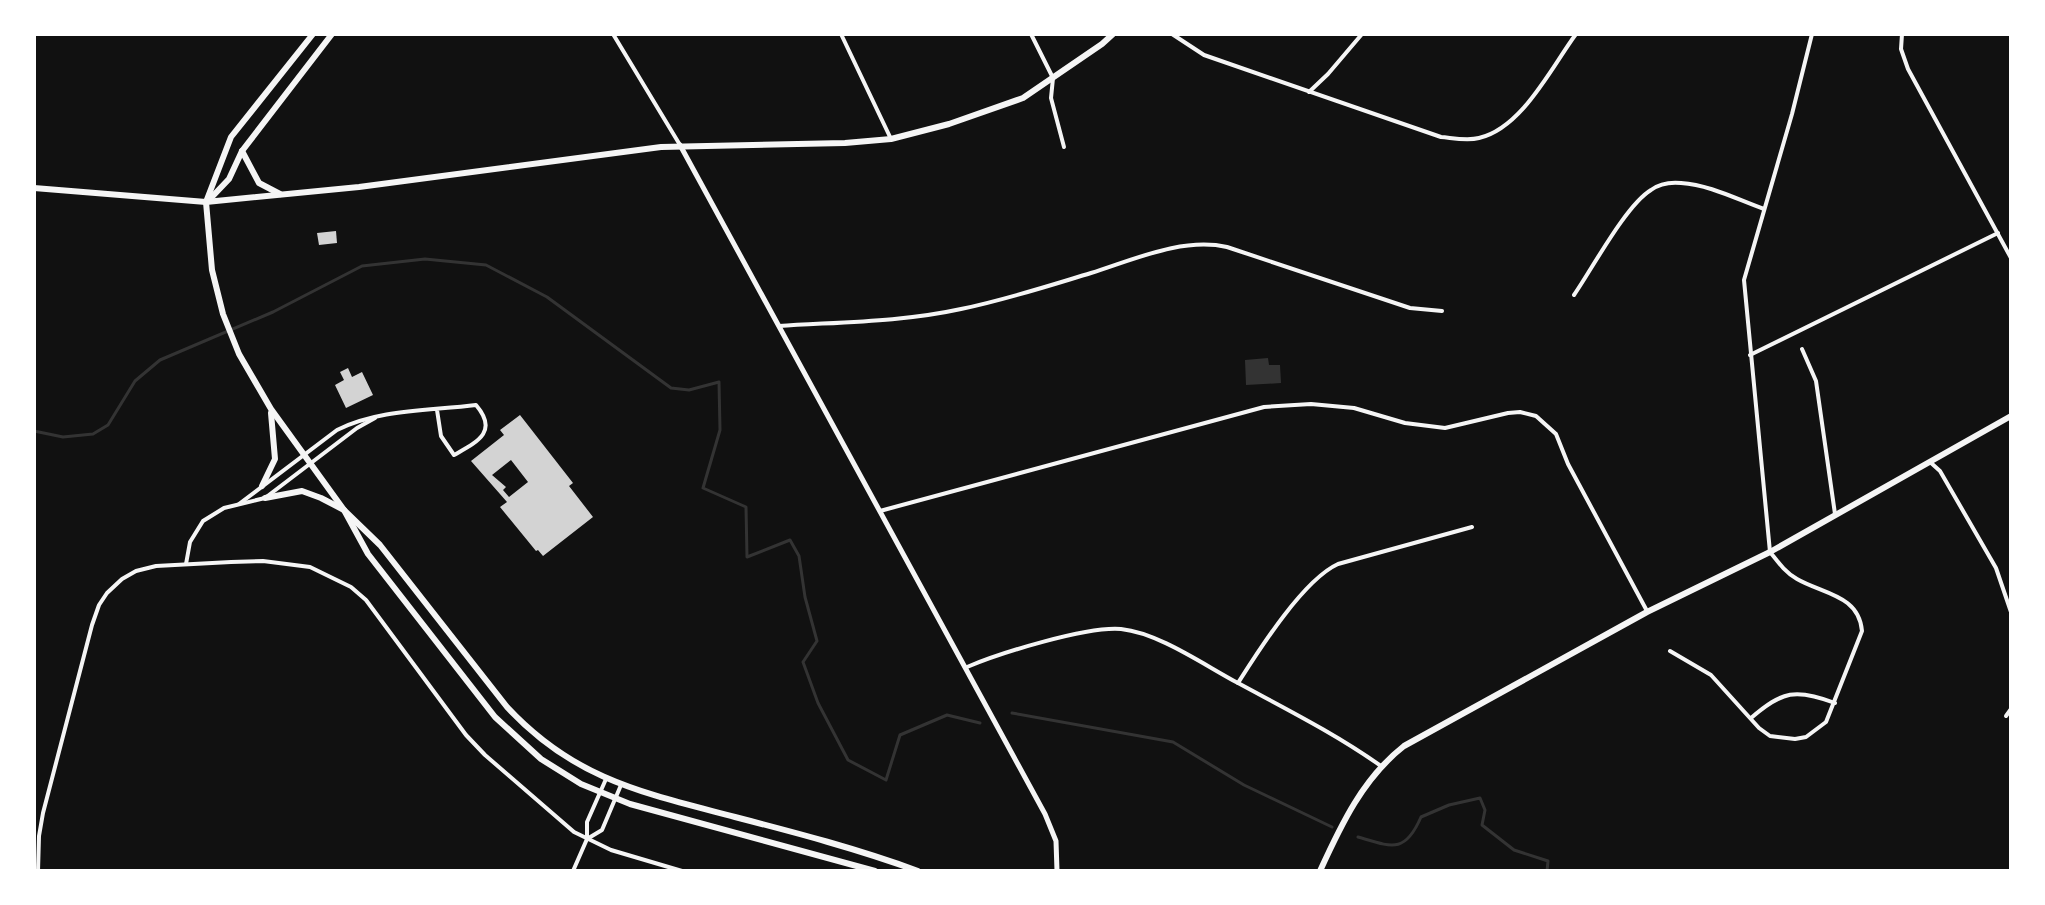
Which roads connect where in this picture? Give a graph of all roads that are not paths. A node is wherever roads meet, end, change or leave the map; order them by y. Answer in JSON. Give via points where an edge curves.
{"nodes":[{"id":1,"x":313,"y":34,"type":"edge"},
{"id":2,"x":332,"y":34,"type":"edge"},
{"id":3,"x":613,"y":34,"type":"edge"},
{"id":4,"x":841,"y":34,"type":"edge"},
{"id":5,"x":1031,"y":34,"type":"edge"},
{"id":6,"x":1113,"y":34,"type":"edge"},
{"id":7,"x":1172,"y":34,"type":"edge"},
{"id":8,"x":1362,"y":34,"type":"edge"},
{"id":9,"x":1576,"y":34,"type":"edge"},
{"id":10,"x":1812,"y":34,"type":"edge"},
{"id":11,"x":1902,"y":34,"type":"edge"},
{"id":12,"x":1053,"y":78,"type":"junction"},
{"id":13,"x":1309,"y":92,"type":"junction"},
{"id":14,"x":891,"y":139,"type":"junction"},
{"id":15,"x":680,"y":145,"type":"junction"},
{"id":16,"x":1064,"y":147,"type":"dead end"},
{"id":17,"x":242,"y":151,"type":"junction"},
{"id":18,"x":34,"y":188,"type":"edge"},
{"id":19,"x":283,"y":196,"type":"junction"},
{"id":20,"x":206,"y":202,"type":"junction"},
{"id":21,"x":1764,"y":209,"type":"junction"},
{"id":22,"x":1998,"y":233,"type":"junction"},
{"id":23,"x":2011,"y":258,"type":"edge"},
{"id":24,"x":1574,"y":295,"type":"dead end"},
{"id":25,"x":1442,"y":311,"type":"dead end"},
{"id":26,"x":779,"y":326,"type":"junction"},
{"id":27,"x":1802,"y":349,"type":"dead end"},
{"id":28,"x":1750,"y":355,"type":"junction"},
{"id":29,"x":271,"y":409,"type":"junction"},
{"id":30,"x":437,"y":410,"type":"junction"},
{"id":31,"x":380,"y":415,"type":"junction"},
{"id":32,"x":2011,"y":416,"type":"edge"},
{"id":33,"x":303,"y":456,"type":"junction"},
{"id":34,"x":1930,"y":462,"type":"junction"},
{"id":35,"x":310,"y":465,"type":"junction"},
{"id":36,"x":262,"y":486,"type":"junction"},
{"id":37,"x":265,"y":498,"type":"junction"},
{"id":38,"x":239,"y":504,"type":"junction"},
{"id":39,"x":344,"y":510,"type":"junction"},
{"id":40,"x":880,"y":511,"type":"junction"},
{"id":41,"x":1835,"y":516,"type":"junction"},
{"id":42,"x":1472,"y":527,"type":"dead end"},
{"id":43,"x":1770,"y":552,"type":"junction"},
{"id":44,"x":186,"y":564,"type":"junction"},
{"id":45,"x":1647,"y":612,"type":"junction"},
{"id":46,"x":2011,"y":612,"type":"edge"},
{"id":47,"x":1670,"y":651,"type":"dead end"},
{"id":48,"x":967,"y":667,"type":"junction"},
{"id":49,"x":1238,"y":683,"type":"junction"},
{"id":50,"x":1835,"y":703,"type":"junction"},
{"id":51,"x":2011,"y":709,"type":"edge"},
{"id":52,"x":2006,"y":716,"type":"dead end"},
{"id":53,"x":1750,"y":718,"type":"junction"},
{"id":54,"x":1381,"y":766,"type":"junction"},
{"id":55,"x":606,"y":779,"type":"junction"},
{"id":56,"x":621,"y":785,"type":"junction"},
{"id":57,"x":600,"y":793,"type":"junction"},
{"id":58,"x":615,"y":799,"type":"junction"},
{"id":59,"x":587,"y":839,"type":"junction"},
{"id":60,"x":38,"y":871,"type":"edge"},
{"id":61,"x":573,"y":871,"type":"edge"},
{"id":62,"x":682,"y":871,"type":"edge"},
{"id":63,"x":875,"y":871,"type":"edge"},
{"id":64,"x":918,"y":871,"type":"edge"},
{"id":65,"x":1057,"y":871,"type":"edge"},
{"id":66,"x":1320,"y":871,"type":"edge"}],
"edges":[{"from":1,"to":20,"type":"main road","via":[[231,137]]},
{"from":2,"to":17,"type":"main road"},
{"from":3,"to":15,"type":"street"},
{"from":4,"to":14,"type":"street"},
{"from":5,"to":12,"type":"street"},
{"from":6,"to":12,"type":"main road"},
{"from":7,"to":13,"type":"street","via":[[1204,55]]},
{"from":8,"to":13,"type":"street"},
{"from":9,"to":13,"type":"street","via":[[1512,120],[1476,139],[1441,137]]},
{"from":10,"to":21,"type":"street"},
{"from":11,"to":22,"type":"street","via":[[1908,69]]},
{"from":12,"to":14,"type":"main road","via":[[984,114]]},
{"from":12,"to":16,"type":"street","via":[[1051,98]]},
{"from":14,"to":15,"type":"main road"},
{"from":15,"to":19,"type":"main road"},
{"from":15,"to":26,"type":"street"},
{"from":17,"to":19,"type":"main road","via":[[259,183]]},
{"from":17,"to":20,"type":"main road","via":[[229,179]]},
{"from":18,"to":20,"type":"main road"},
{"from":19,"to":20,"type":"main road"},
{"from":20,"to":29,"type":"main road","via":[[212,270],[223,314]]},
{"from":21,"to":24,"type":"street","via":[[1681,183],[1653,188],[1624,220]]},
{"from":21,"to":28,"type":"street","via":[[1744,280]]},
{"from":22,"to":23,"type":"street"},
{"from":22,"to":28,"type":"street"},
{"from":25,"to":26,"type":"street","via":[[1410,308],[1227,247],[1200,245],[957,310]]},
{"from":26,"to":40,"type":"street"},
{"from":27,"to":41,"type":"street","via":[[1816,381]]},
{"from":28,"to":43,"type":"street"},
{"from":29,"to":33,"type":"main road"},
{"from":29,"to":36,"type":"main road","via":[[275,459]]},
{"from":30,"to":30,"type":"street","via":[[476,405],[483,414],[483,437],[454,455],[441,436]]},
{"from":30,"to":31,"type":"street"},
{"from":31,"to":33,"type":"street","via":[[337,430]]},
{"from":31,"to":35,"type":"street"},
{"from":32,"to":34,"type":"main road"},
{"from":33,"to":35,"type":"main road"},
{"from":33,"to":36,"type":"street"},
{"from":34,"to":41,"type":"main road"},
{"from":34,"to":46,"type":"street","via":[[1996,568]]},
{"from":35,"to":37,"type":"street"},
{"from":35,"to":39,"type":"main road"},
{"from":36,"to":38,"type":"street"},
{"from":37,"to":38,"type":"street"},
{"from":37,"to":39,"type":"main road","via":[[302,491]]},
{"from":38,"to":44,"type":"street","via":[[203,521],[190,542]]},
{"from":39,"to":55,"type":"main road","via":[[380,545],[517,718],[550,747]]},
{"from":39,"to":57,"type":"main road","via":[[368,554],[495,717],[541,759]]},
{"from":40,"to":45,"type":"street","via":[[1264,407],[1354,408],[1445,428],[1520,412],[1536,416],[1556,434]]},
{"from":40,"to":48,"type":"street"},
{"from":41,"to":43,"type":"main road"},
{"from":42,"to":49,"type":"street","via":[[1325,570]]},
{"from":43,"to":45,"type":"main road"},
{"from":43,"to":50,"type":"street","via":[[1787,573],[1851,604],[1861,620],[1859,642]]},
{"from":44,"to":59,"type":"street","via":[[290,563],[351,587],[382,620],[466,735]]},
{"from":44,"to":60,"type":"street","via":[[136,571],[99,605],[43,813]]},
{"from":45,"to":54,"type":"main road","via":[[1422,735]]},
{"from":47,"to":53,"type":"street","via":[[1711,675]]},
{"from":48,"to":49,"type":"street","via":[[1010,652],[1120,629],[1158,640]]},
{"from":48,"to":65,"type":"street","via":[[1052,828]]},
{"from":49,"to":54,"type":"street"},
{"from":50,"to":53,"type":"street","via":[[1807,694],[1785,695]]},
{"from":50,"to":53,"type":"street","via":[[1818,730],[1795,739],[1770,736]]},
{"from":51,"to":52,"type":"street"},
{"from":54,"to":66,"type":"main road","via":[[1344,821]]},
{"from":55,"to":56,"type":"main road"},
{"from":55,"to":57,"type":"street"},
{"from":56,"to":58,"type":"street"},
{"from":56,"to":64,"type":"main road"},
{"from":57,"to":58,"type":"main road"},
{"from":57,"to":59,"type":"street","via":[[587,822]]},
{"from":58,"to":59,"type":"street","via":[[602,830]]},
{"from":58,"to":63,"type":"main road"},
{"from":59,"to":61,"type":"street"},
{"from":59,"to":62,"type":"street"}]}
